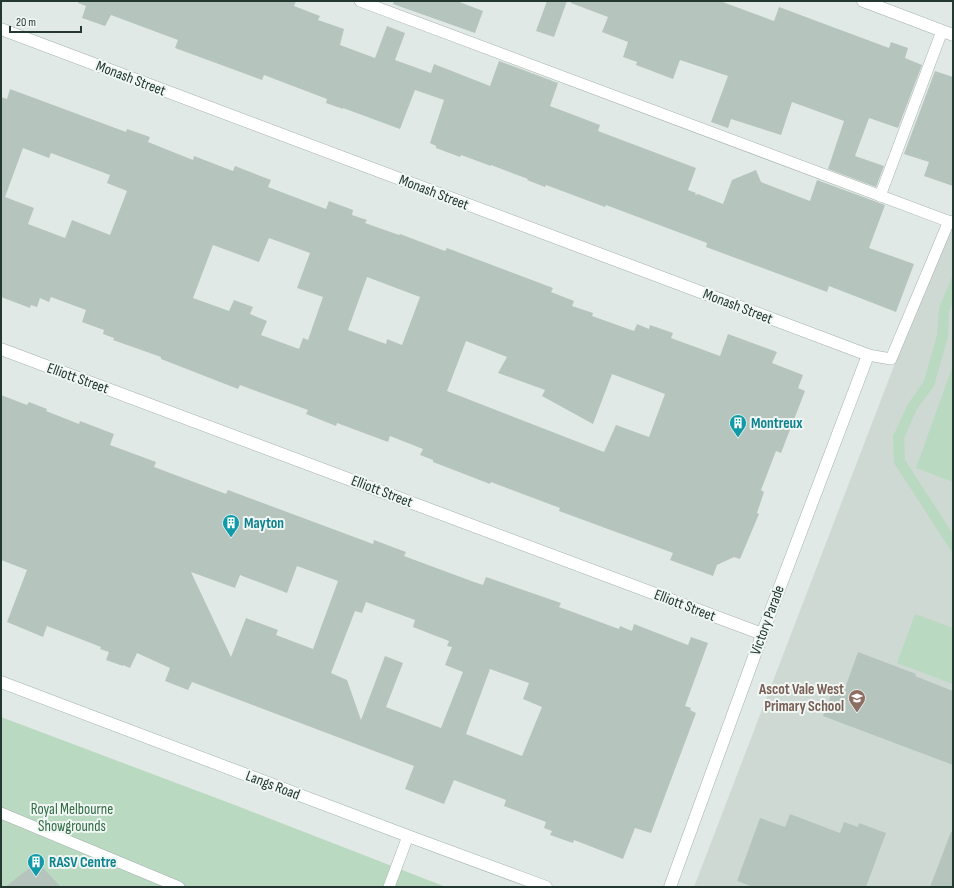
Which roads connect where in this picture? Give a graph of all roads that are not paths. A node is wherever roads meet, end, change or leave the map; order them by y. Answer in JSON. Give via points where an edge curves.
{"nodes":[{"id":1,"x":360,"y":1,"type":"edge"},
{"id":2,"x":863,"y":1,"type":"edge"},
{"id":3,"x":1,"y":29,"type":"edge"},
{"id":4,"x":948,"y":33,"type":"edge"},
{"id":5,"x":880,"y":196,"type":"junction"},
{"id":6,"x":951,"y":222,"type":"edge"},
{"id":7,"x":1,"y":349,"type":"edge"},
{"id":8,"x":868,"y":355,"type":"junction"},
{"id":9,"x":762,"y":634,"type":"junction"},
{"id":10,"x":1,"y":682,"type":"edge"},
{"id":11,"x":1,"y":813,"type":"edge"},
{"id":12,"x":408,"y":836,"type":"junction"},
{"id":13,"x":179,"y":887,"type":"edge"},
{"id":14,"x":389,"y":887,"type":"edge"},
{"id":15,"x":546,"y":887,"type":"edge"},
{"id":16,"x":670,"y":887,"type":"edge"}],
"edges":[{"from":1,"to":5,"type":"lane"},
{"from":2,"to":4,"type":"street"},
{"from":3,"to":8,"type":"street","name":"Monash Street"},
{"from":4,"to":5,"type":"lane"},
{"from":5,"to":6,"type":"lane"},
{"from":6,"to":8,"type":"lane","via":[[891,359]]},
{"from":7,"to":9,"type":"street","name":"Elliott Street"},
{"from":8,"to":9,"type":"street","name":"Victory Parade"},
{"from":9,"to":16,"type":"street","name":"Victory Parade"},
{"from":10,"to":12,"type":"street","name":"Langs Road"},
{"from":11,"to":13,"type":"lane"},
{"from":12,"to":14,"type":"lane"},
{"from":12,"to":15,"type":"street","name":"Langs Road"}]}
